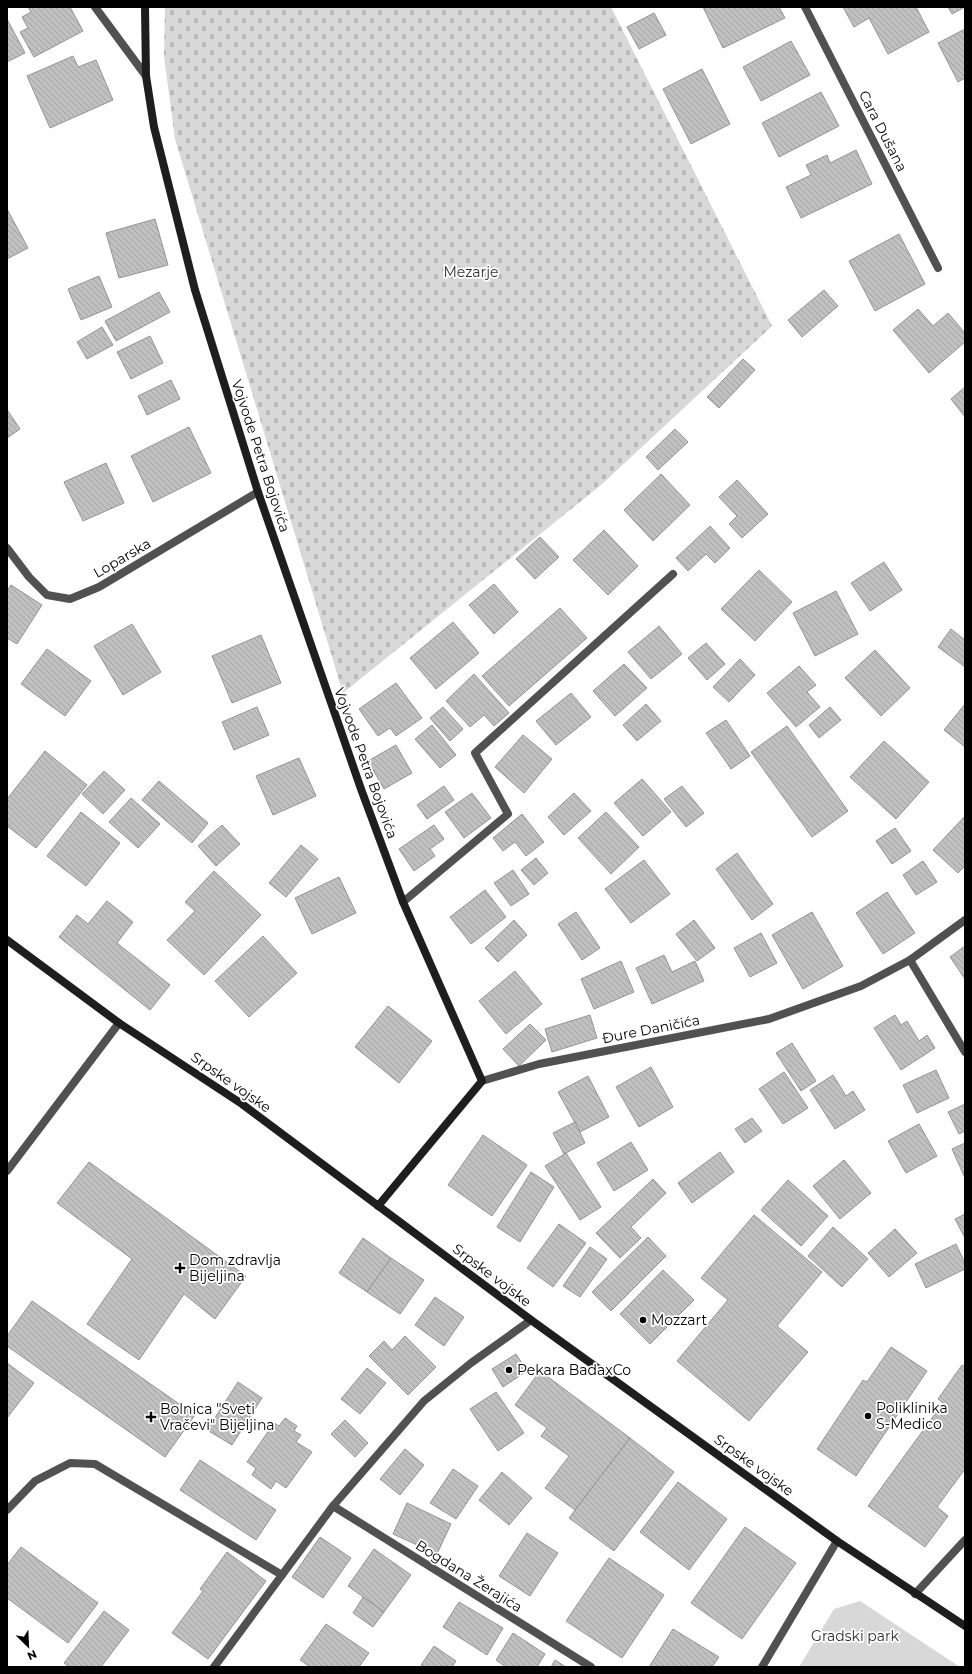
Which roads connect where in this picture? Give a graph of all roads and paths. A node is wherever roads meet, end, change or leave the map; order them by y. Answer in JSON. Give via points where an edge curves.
{"nodes":[{"id":1,"x":95,"y":7,"type":"edge"},
{"id":2,"x":145,"y":7,"type":"edge"},
{"id":3,"x":805,"y":7,"type":"edge"},
{"id":4,"x":146,"y":76,"type":"junction"},
{"id":5,"x":938,"y":268,"type":"dead end"},
{"id":6,"x":258,"y":492,"type":"junction"},
{"id":7,"x":7,"y":548,"type":"edge"},
{"id":8,"x":673,"y":574,"type":"dead end"},
{"id":9,"x":403,"y":902,"type":"junction"},
{"id":10,"x":965,"y":920,"type":"edge"},
{"id":11,"x":7,"y":940,"type":"edge"},
{"id":12,"x":910,"y":960,"type":"junction"},
{"id":13,"x":119,"y":1022,"type":"junction"},
{"id":14,"x":965,"y":1052,"type":"edge"},
{"id":15,"x":482,"y":1081,"type":"junction"},
{"id":16,"x":7,"y":1171,"type":"edge"},
{"id":17,"x":378,"y":1206,"type":"junction"},
{"id":18,"x":531,"y":1320,"type":"junction"},
{"id":19,"x":333,"y":1506,"type":"junction"},
{"id":20,"x":7,"y":1510,"type":"edge"},
{"id":21,"x":965,"y":1540,"type":"edge"},
{"id":22,"x":837,"y":1541,"type":"junction"},
{"id":23,"x":282,"y":1575,"type":"junction"},
{"id":24,"x":915,"y":1594,"type":"junction"},
{"id":25,"x":965,"y":1626,"type":"edge"},
{"id":26,"x":214,"y":1667,"type":"edge"},
{"id":27,"x":591,"y":1667,"type":"edge"},
{"id":28,"x":762,"y":1667,"type":"edge"}],
"edges":[{"from":1,"to":4,"type":"street"},
{"from":2,"to":4,"type":"street","name":"Vojvode Petra Bojovića"},
{"from":3,"to":5,"type":"street","name":"Cara Dušana"},
{"from":4,"to":6,"type":"street","name":"Vojvode Petra Bojovića","via":[[154,127],[195,290]]},
{"from":6,"to":7,"type":"street","name":"Loparska","via":[[99,587],[70,599],[47,595],[29,577]]},
{"from":6,"to":9,"type":"street","name":"Vojvode Petra Bojovića","via":[[360,789]]},
{"from":8,"to":9,"type":"street","via":[[475,754],[508,814]]},
{"from":9,"to":15,"type":"street","name":"Vojvode Petra Bojovića"},
{"from":10,"to":12,"type":"street","name":"Đure Daničića"},
{"from":11,"to":13,"type":"street","name":"Srpske vojske"},
{"from":12,"to":14,"type":"street"},
{"from":12,"to":15,"type":"street","name":"Đure Daničića","via":[[861,986],[769,1019],[539,1064]]},
{"from":13,"to":16,"type":"street"},
{"from":13,"to":17,"type":"street","name":"Srpske vojske","via":[[242,1104]]},
{"from":15,"to":17,"type":"street"},
{"from":17,"to":18,"type":"street","name":"Srpske vojske"},
{"from":18,"to":19,"type":"street","via":[[424,1401]]},
{"from":18,"to":22,"type":"street","name":"Srpske vojske"},
{"from":19,"to":23,"type":"street"},
{"from":19,"to":27,"type":"street","name":"Bogdana Žerajića"},
{"from":20,"to":23,"type":"street","via":[[35,1481],[70,1463],[95,1464]]},
{"from":21,"to":24,"type":"street"},
{"from":22,"to":24,"type":"street","name":"Srpske vojske"},
{"from":22,"to":28,"type":"street"},
{"from":23,"to":26,"type":"street"},
{"from":24,"to":25,"type":"street","name":"Srpske vojske"}]}
